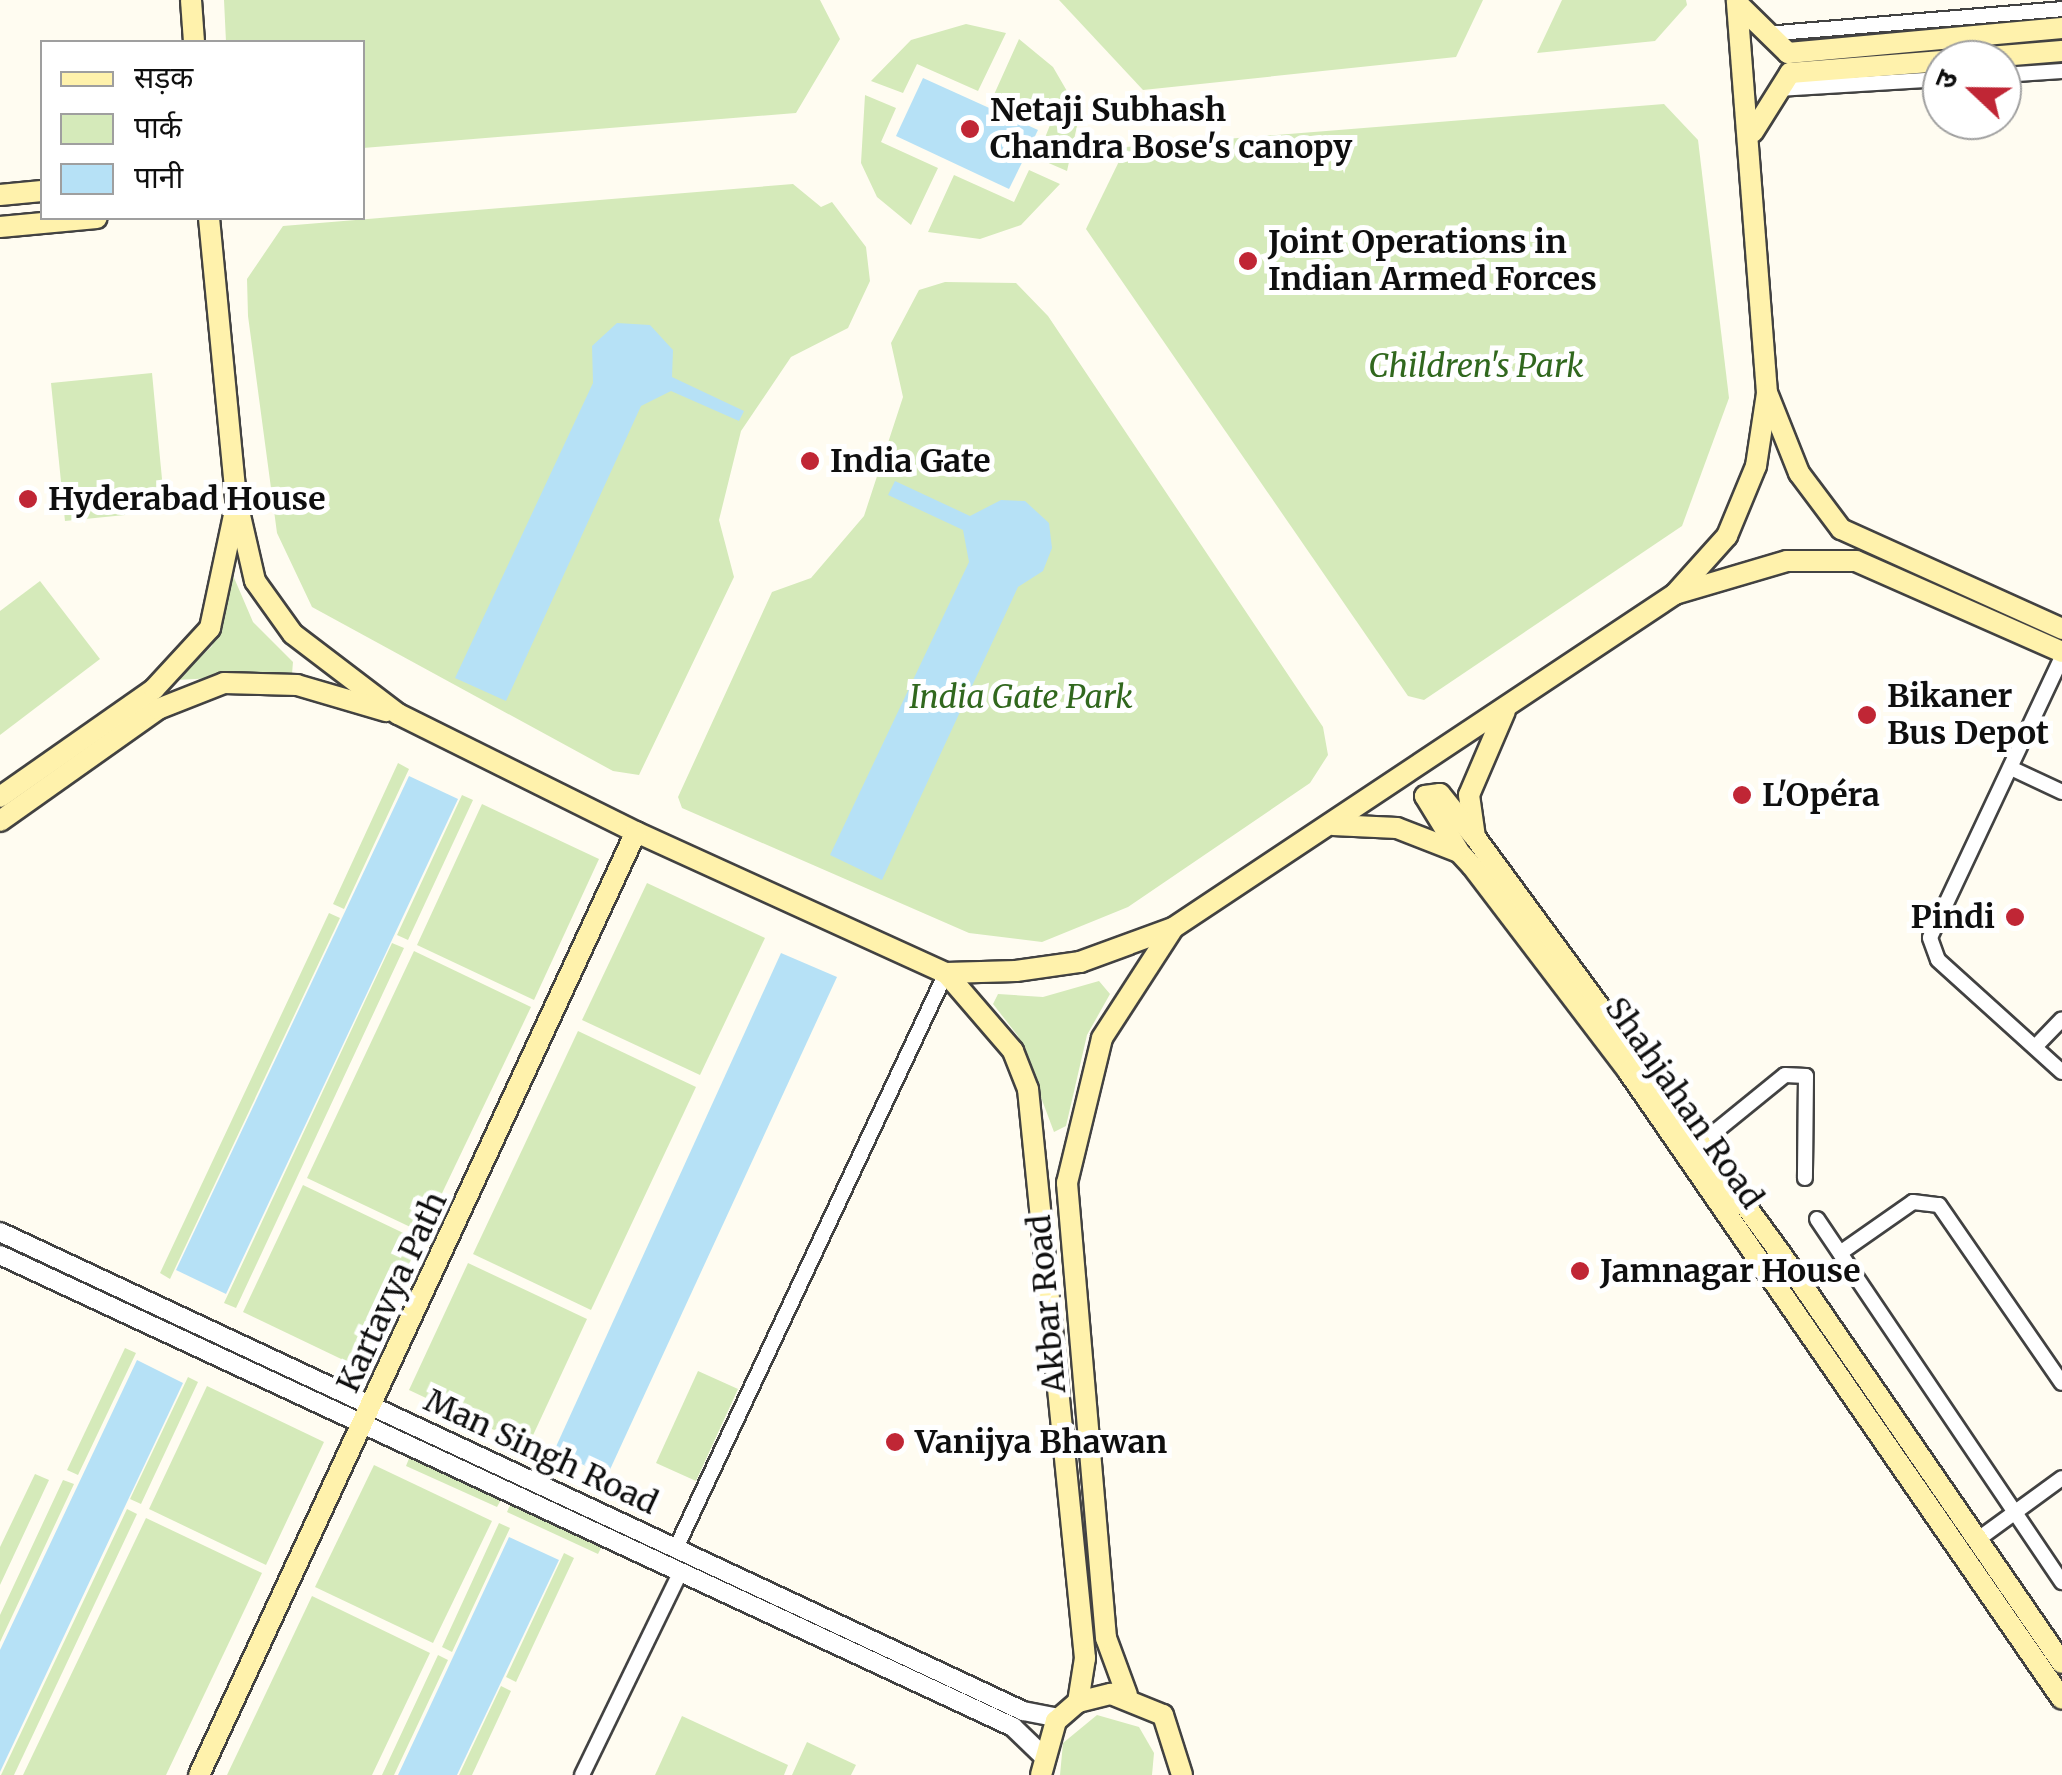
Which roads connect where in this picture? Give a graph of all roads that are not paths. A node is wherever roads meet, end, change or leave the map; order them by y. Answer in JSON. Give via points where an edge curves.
{"nodes":[{"id":1,"x":190,"y":0,"type":"edge"},
{"id":2,"x":1736,"y":0,"type":"edge"},
{"id":3,"x":2062,"y":9,"type":"edge"},
{"id":4,"x":2062,"y":28,"type":"edge"},
{"id":5,"x":1761,"y":35,"type":"junction"},
{"id":6,"x":194,"y":40,"type":"edge"},
{"id":7,"x":2062,"y":52,"type":"edge"},
{"id":8,"x":2022,"y":55,"type":"edge"},
{"id":9,"x":1922,"y":62,"type":"edge"},
{"id":10,"x":2062,"y":71,"type":"edge"},
{"id":11,"x":2022,"y":74,"type":"edge"},
{"id":12,"x":1922,"y":79,"type":"edge"},
{"id":13,"x":1774,"y":89,"type":"junction"},
{"id":14,"x":1752,"y":134,"type":"junction"},
{"id":15,"x":40,"y":191,"type":"edge"},
{"id":16,"x":0,"y":195,"type":"edge"},
{"id":17,"x":75,"y":220,"type":"edge"},
{"id":18,"x":209,"y":220,"type":"edge"},
{"id":19,"x":0,"y":227,"type":"edge"},
{"id":20,"x":1767,"y":393,"type":"junction"},
{"id":21,"x":236,"y":498,"type":"junction"},
{"id":22,"x":1675,"y":594,"type":"junction"},
{"id":23,"x":2062,"y":629,"type":"edge"},
{"id":24,"x":2062,"y":655,"type":"edge"},
{"id":25,"x":156,"y":699,"type":"junction"},
{"id":26,"x":1509,"y":706,"type":"junction"},
{"id":27,"x":398,"y":714,"type":"junction"},
{"id":28,"x":2013,"y":769,"type":"junction"},
{"id":29,"x":1412,"y":772,"type":"junction"},
{"id":30,"x":2062,"y":792,"type":"edge"},
{"id":31,"x":0,"y":797,"type":"edge"},
{"id":32,"x":0,"y":822,"type":"edge"},
{"id":33,"x":1334,"y":825,"type":"junction"},
{"id":34,"x":636,"y":832,"type":"junction"},
{"id":35,"x":1467,"y":844,"type":"junction"},
{"id":36,"x":1173,"y":928,"type":"junction"},
{"id":37,"x":946,"y":973,"type":"junction"},
{"id":38,"x":2062,"y":1019,"type":"edge"},
{"id":39,"x":2036,"y":1046,"type":"junction"},
{"id":40,"x":2062,"y":1072,"type":"edge"},
{"id":41,"x":1700,"y":1144,"type":"junction"},
{"id":42,"x":1074,"y":1152,"type":"junction"},
{"id":43,"x":1039,"y":1154,"type":"junction"},
{"id":44,"x":1805,"y":1178,"type":"dead end"},
{"id":45,"x":1817,"y":1219,"type":"dead end"},
{"id":46,"x":0,"y":1232,"type":"edge"},
{"id":47,"x":1840,"y":1253,"type":"junction"},
{"id":48,"x":0,"y":1255,"type":"edge"},
{"id":49,"x":2062,"y":1382,"type":"edge"},
{"id":50,"x":368,"y":1414,"type":"junction"},
{"id":51,"x":2062,"y":1478,"type":"edge"},
{"id":52,"x":2016,"y":1514,"type":"junction"},
{"id":53,"x":1977,"y":1540,"type":"junction"},
{"id":54,"x":676,"y":1548,"type":"junction"},
{"id":55,"x":680,"y":1573,"type":"junction"},
{"id":56,"x":2062,"y":1582,"type":"edge"},
{"id":57,"x":2062,"y":1663,"type":"edge"},
{"id":58,"x":1127,"y":1695,"type":"junction"},
{"id":59,"x":2062,"y":1700,"type":"edge"},
{"id":60,"x":1078,"y":1702,"type":"junction"},
{"id":61,"x":1059,"y":1718,"type":"junction"},
{"id":62,"x":1041,"y":1765,"type":"edge"},
{"id":63,"x":1183,"y":1774,"type":"edge"},
{"id":64,"x":199,"y":1775,"type":"edge"},
{"id":65,"x":582,"y":1775,"type":"edge"}],
"edges":[{"from":1,"to":6,"type":"main road"},
{"from":2,"to":5,"type":"main road"},
{"from":2,"to":14,"type":"main road"},
{"from":3,"to":5,"type":"street"},
{"from":4,"to":5,"type":"main road","via":[[1788,53]]},
{"from":7,"to":8,"type":"main road"},
{"from":9,"to":13,"type":"main road","via":[[1790,72]]},
{"from":10,"to":11,"type":"street"},
{"from":12,"to":13,"type":"street"},
{"from":13,"to":14,"type":"main road"},
{"from":14,"to":20,"type":"main road"},
{"from":15,"to":16,"type":"main road"},
{"from":17,"to":19,"type":"main road"},
{"from":18,"to":21,"type":"main road"},
{"from":20,"to":22,"type":"main road","via":[[1756,466],[1727,536]]},
{"from":20,"to":23,"type":"main road","via":[[1799,473],[1841,529]]},
{"from":21,"to":25,"type":"main road","via":[[210,628]]},
{"from":21,"to":27,"type":"main road","via":[[254,581],[292,634]]},
{"from":22,"to":24,"type":"main road","via":[[1786,561],[1856,561]]},
{"from":22,"to":26,"type":"main road"},
{"from":24,"to":28,"type":"street"},
{"from":25,"to":27,"type":"main road","via":[[261,681]]},
{"from":25,"to":31,"type":"main road"},
{"from":25,"to":32,"type":"main road"},
{"from":26,"to":29,"type":"main road"},
{"from":26,"to":35,"type":"main road","via":[[1474,777]]},
{"from":27,"to":34,"type":"main road"},
{"from":28,"to":30,"type":"street"},
{"from":28,"to":39,"type":"street","via":[[1931,948]]},
{"from":29,"to":33,"type":"main road"},
{"from":29,"to":35,"type":"main road"},
{"from":33,"to":35,"type":"main road","via":[[1397,828]]},
{"from":33,"to":36,"type":"main road"},
{"from":34,"to":37,"type":"main road"},
{"from":34,"to":50,"type":"main road","name":"Kartavya Path"},
{"from":35,"to":41,"type":"main road","name":"Shahjahan Road"},
{"from":35,"to":59,"type":"main road","name":"Shahjahan Road"},
{"from":36,"to":37,"type":"main road","via":[[1080,962]]},
{"from":36,"to":42,"type":"main road","name":"Akbar Road","via":[[1102,1038]]},
{"from":37,"to":43,"type":"main road","name":"Akbar Road","via":[[1014,1051]]},
{"from":37,"to":54,"type":"street"},
{"from":38,"to":39,"type":"street"},
{"from":39,"to":40,"type":"street"},
{"from":41,"to":44,"type":"street","via":[[1785,1076],[1806,1076]]},
{"from":41,"to":53,"type":"main road","name":"Shahjahan Road"},
{"from":42,"to":43,"type":"main road"},
{"from":42,"to":58,"type":"main road","name":"Akbar Road","via":[[1067,1183],[1106,1638]]},
{"from":43,"to":60,"type":"main road","name":"Akbar Road","via":[[1085,1658]]},
{"from":45,"to":47,"type":"street"},
{"from":46,"to":50,"type":"street","name":"Man Singh Road"},
{"from":47,"to":49,"type":"street","via":[[1913,1202],[1939,1206]]},
{"from":47,"to":52,"type":"street"},
{"from":48,"to":50,"type":"street","name":"Man Singh Road"},
{"from":50,"to":54,"type":"street","name":"Man Singh Road"},
{"from":50,"to":55,"type":"street","name":"Man Singh Road"},
{"from":50,"to":64,"type":"main road","name":"Kartavya Path"},
{"from":51,"to":52,"type":"street"},
{"from":52,"to":53,"type":"street"},
{"from":52,"to":56,"type":"street"},
{"from":53,"to":57,"type":"main road","name":"Shahjahan Road"},
{"from":54,"to":61,"type":"street","name":"Man Singh Road","via":[[1023,1711]]},
{"from":55,"to":62,"type":"street","name":"Man Singh Road","via":[[1013,1727]]},
{"from":55,"to":65,"type":"street"},
{"from":58,"to":60,"type":"main road"},
{"from":58,"to":63,"type":"main road","via":[[1169,1724]]},
{"from":60,"to":61,"type":"main road"},
{"from":61,"to":62,"type":"main road"}]}
